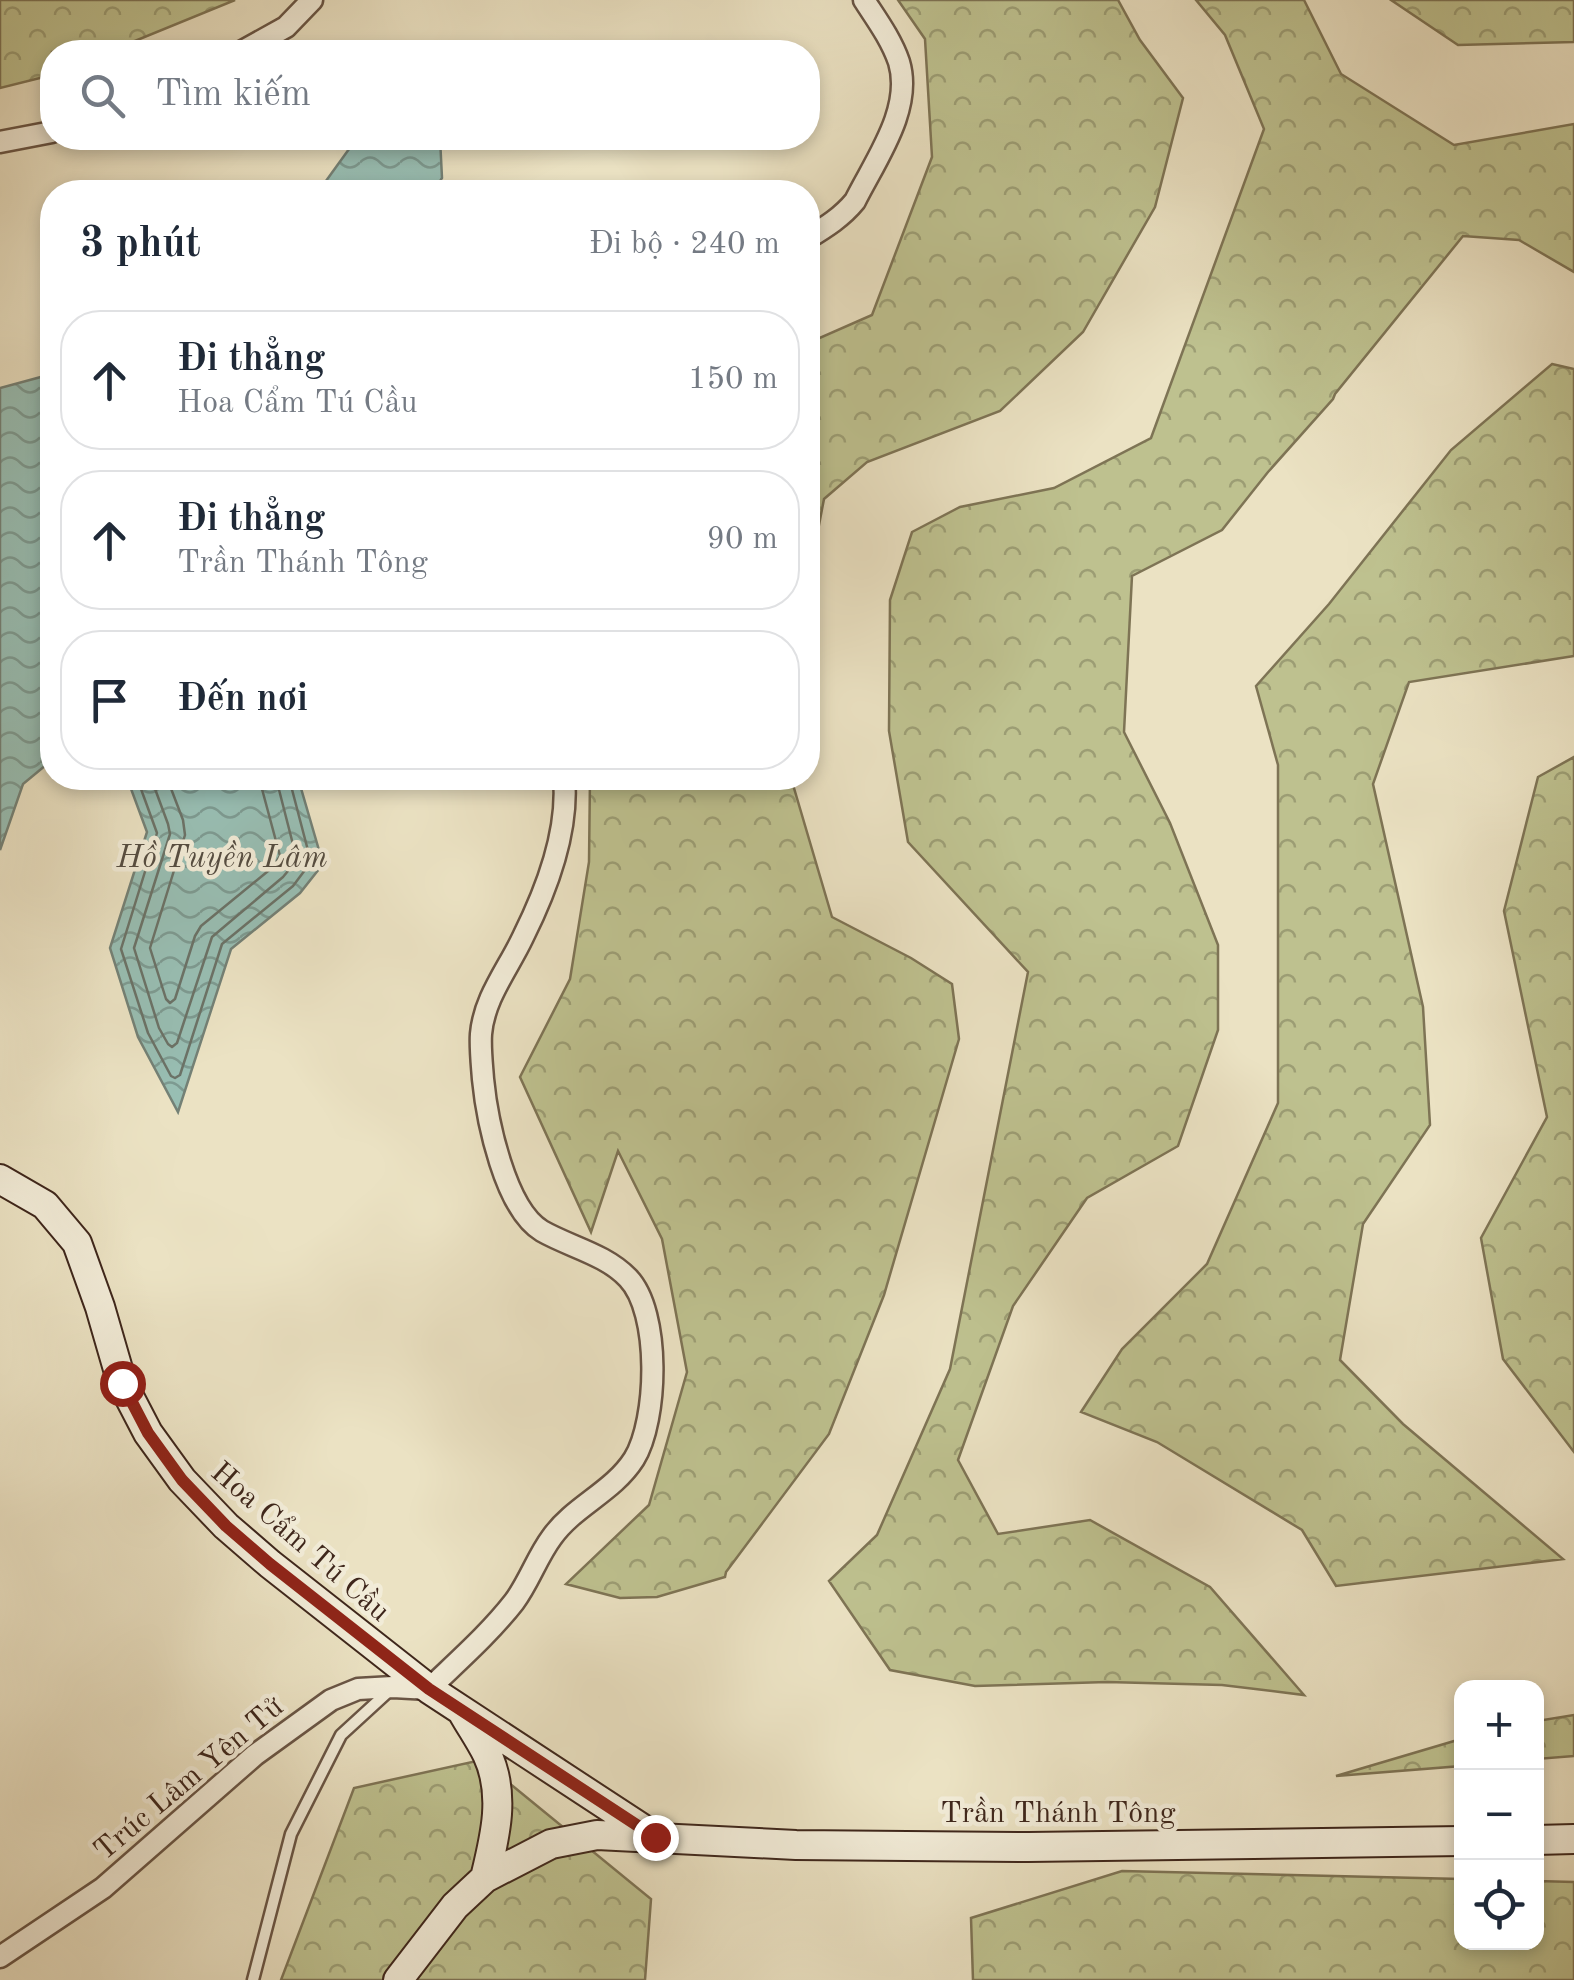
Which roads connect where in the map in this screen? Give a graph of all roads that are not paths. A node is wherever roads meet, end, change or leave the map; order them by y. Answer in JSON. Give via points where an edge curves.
{"nodes":[{"id":1,"x":312,"y":0,"type":"edge"},
{"id":2,"x":864,"y":0,"type":"edge"},
{"id":3,"x":263,"y":40,"type":"edge"},
{"id":4,"x":40,"y":134,"type":"edge"},
{"id":5,"x":0,"y":142,"type":"edge"},
{"id":6,"x":820,"y":230,"type":"edge"},
{"id":7,"x":565,"y":790,"type":"edge"},
{"id":8,"x":0,"y":1179,"type":"edge"},
{"id":9,"x":394,"y":1686,"type":"junction"},
{"id":10,"x":429,"y":1689,"type":"junction"},
{"id":11,"x":459,"y":1708,"type":"junction"},
{"id":12,"x":655,"y":1837,"type":"junction"},
{"id":13,"x":1574,"y":1839,"type":"edge"},
{"id":14,"x":1544,"y":1840,"type":"edge"},
{"id":15,"x":1454,"y":1841,"type":"edge"},
{"id":16,"x":485,"y":1878,"type":"junction"},
{"id":17,"x":0,"y":1957,"type":"edge"},
{"id":18,"x":252,"y":1980,"type":"edge"},
{"id":19,"x":398,"y":1980,"type":"edge"}],
"edges":[{"from":1,"to":3,"type":"street"},
{"from":2,"to":6,"type":"street","via":[[898,60],[901,108],[855,200]]},
{"from":4,"to":5,"type":"street"},
{"from":7,"to":10,"type":"street","via":[[550,872],[485,1016],[483,1082],[508,1184],[527,1218],[615,1266],[637,1289],[649,1322],[650,1394],[645,1426],[623,1473],[560,1526],[514,1602]]},
{"from":8,"to":10,"type":"main road","name":"Hoa Cẩm Tú Cầu","via":[[44,1205],[77,1243],[122,1383],[182,1480],[270,1564]]},
{"from":9,"to":10,"type":"street","name":"Trúc Lâm Yên Tử"},
{"from":9,"to":17,"type":"street","name":"Trúc Lâm Yên Tử","via":[[358,1689],[332,1700],[255,1755],[104,1888]]},
{"from":9,"to":18,"type":"lane","via":[[341,1735],[292,1834]]},
{"from":10,"to":11,"type":"main road"},
{"from":11,"to":12,"type":"main road"},
{"from":11,"to":16,"type":"main road","via":[[495,1779],[497,1826]]},
{"from":12,"to":15,"type":"main road","name":"Trần Thánh Tông","via":[[1028,1847]]},
{"from":12,"to":16,"type":"main road","name":"Trần Thánh Tông","via":[[597,1834],[551,1844]]},
{"from":13,"to":14,"type":"main road"},
{"from":16,"to":19,"type":"main road","name":"Trần Thánh Tông"}]}
